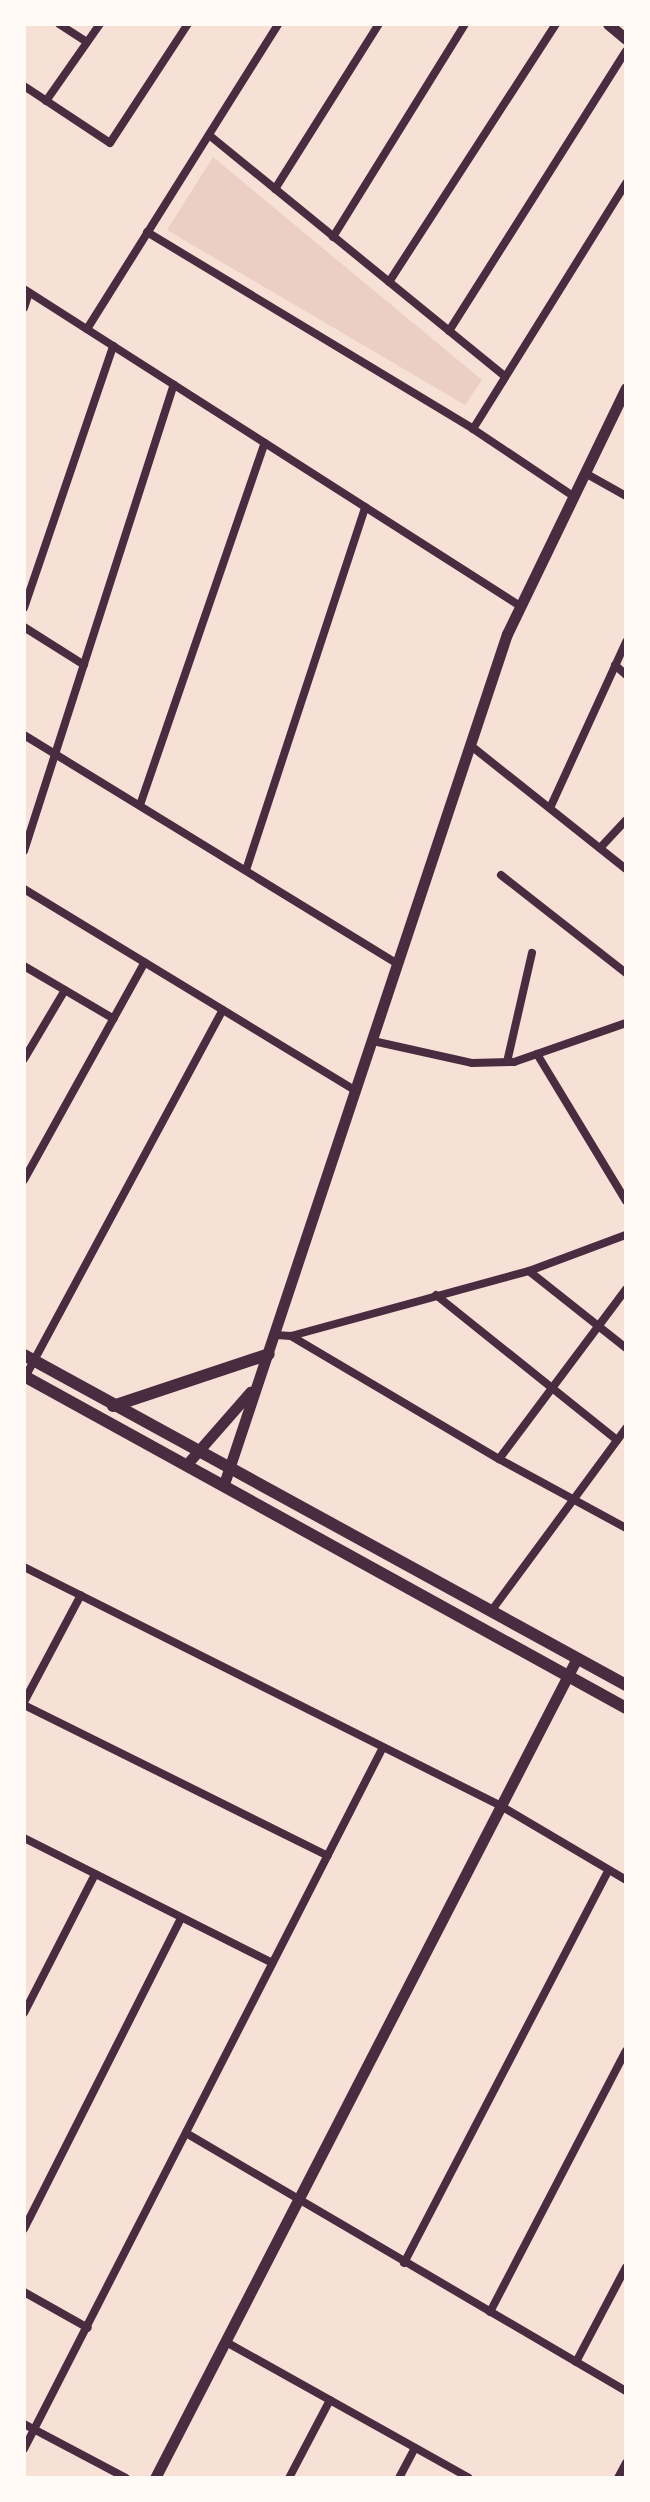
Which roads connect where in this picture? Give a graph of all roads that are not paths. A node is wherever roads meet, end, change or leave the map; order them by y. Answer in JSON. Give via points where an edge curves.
{"nodes":[{"id":1,"x":59,"y":24,"type":"edge"},
{"id":2,"x":100,"y":24,"type":"edge"},
{"id":3,"x":188,"y":24,"type":"edge"},
{"id":4,"x":278,"y":24,"type":"edge"},
{"id":5,"x":379,"y":24,"type":"edge"},
{"id":6,"x":465,"y":24,"type":"edge"},
{"id":7,"x":556,"y":24,"type":"edge"},
{"id":8,"x":608,"y":24,"type":"edge"},
{"id":9,"x":626,"y":39,"type":"edge"},
{"id":10,"x":87,"y":42,"type":"junction"},
{"id":11,"x":626,"y":51,"type":"edge"},
{"id":12,"x":24,"y":86,"type":"edge"},
{"id":13,"x":46,"y":101,"type":"junction"},
{"id":14,"x":209,"y":135,"type":"junction"},
{"id":15,"x":626,"y":183,"type":"edge"},
{"id":16,"x":275,"y":189,"type":"junction"},
{"id":17,"x":147,"y":232,"type":"junction"},
{"id":18,"x":333,"y":237,"type":"junction"},
{"id":19,"x":389,"y":282,"type":"junction"},
{"id":20,"x":26,"y":291,"type":"edge"},
{"id":21,"x":24,"y":308,"type":"edge"},
{"id":22,"x":87,"y":329,"type":"junction"},
{"id":23,"x":449,"y":331,"type":"junction"},
{"id":24,"x":113,"y":346,"type":"junction"},
{"id":25,"x":503,"y":375,"type":"junction"},
{"id":26,"x":174,"y":384,"type":"junction"},
{"id":27,"x":626,"y":388,"type":"edge"},
{"id":28,"x":473,"y":429,"type":"junction"},
{"id":29,"x":265,"y":443,"type":"junction"},
{"id":30,"x":585,"y":473,"type":"junction"},
{"id":31,"x":573,"y":496,"type":"junction"},
{"id":32,"x":626,"y":496,"type":"edge"},
{"id":33,"x":365,"y":507,"type":"junction"},
{"id":34,"x":520,"y":606,"type":"junction"},
{"id":35,"x":24,"y":608,"type":"edge"},
{"id":36,"x":24,"y":627,"type":"edge"},
{"id":37,"x":626,"y":642,"type":"edge"},
{"id":38,"x":84,"y":665,"type":"junction"},
{"id":39,"x":615,"y":665,"type":"junction"},
{"id":40,"x":626,"y":675,"type":"edge"},
{"id":41,"x":24,"y":735,"type":"edge"},
{"id":42,"x":470,"y":745,"type":"junction"},
{"id":43,"x":56,"y":753,"type":"junction"},
{"id":44,"x":140,"y":805,"type":"junction"},
{"id":45,"x":550,"y":808,"type":"junction"},
{"id":46,"x":626,"y":820,"type":"edge"},
{"id":47,"x":600,"y":848,"type":"junction"},
{"id":48,"x":24,"y":851,"type":"edge"},
{"id":49,"x":626,"y":869,"type":"edge"},
{"id":50,"x":246,"y":870,"type":"junction"},
{"id":51,"x":501,"y":875,"type":"dead end"},
{"id":52,"x":24,"y":889,"type":"edge"},
{"id":53,"x":532,"y":953,"type":"dead end"},
{"id":54,"x":145,"y":962,"type":"junction"},
{"id":55,"x":398,"y":964,"type":"junction"},
{"id":56,"x":24,"y":967,"type":"edge"},
{"id":57,"x":626,"y":973,"type":"edge"},
{"id":58,"x":65,"y":990,"type":"junction"},
{"id":59,"x":223,"y":1010,"type":"junction"},
{"id":60,"x":114,"y":1019,"type":"junction"},
{"id":61,"x":626,"y":1023,"type":"edge"},
{"id":62,"x":373,"y":1041,"type":"junction"},
{"id":63,"x":537,"y":1054,"type":"junction"},
{"id":64,"x":24,"y":1059,"type":"edge"},
{"id":65,"x":507,"y":1062,"type":"junction"},
{"id":66,"x":356,"y":1091,"type":"junction"},
{"id":67,"x":24,"y":1180,"type":"edge"},
{"id":68,"x":626,"y":1201,"type":"edge"},
{"id":69,"x":626,"y":1235,"type":"edge"},
{"id":70,"x":529,"y":1271,"type":"junction"},
{"id":71,"x":626,"y":1289,"type":"edge"},
{"id":72,"x":436,"y":1295,"type":"junction"},
{"id":73,"x":597,"y":1326,"type":"junction"},
{"id":74,"x":276,"y":1335,"type":"junction"},
{"id":75,"x":291,"y":1336,"type":"junction"},
{"id":76,"x":626,"y":1348,"type":"edge"},
{"id":77,"x":269,"y":1354,"type":"junction"},
{"id":78,"x":29,"y":1358,"type":"edge"},
{"id":79,"x":25,"y":1377,"type":"edge"},
{"id":80,"x":549,"y":1388,"type":"junction"},
{"id":81,"x":253,"y":1389,"type":"junction"},
{"id":82,"x":114,"y":1404,"type":"junction"},
{"id":83,"x":106,"y":1419,"type":"junction"},
{"id":84,"x":626,"y":1428,"type":"edge"},
{"id":85,"x":617,"y":1440,"type":"junction"},
{"id":86,"x":198,"y":1449,"type":"junction"},
{"id":87,"x":499,"y":1459,"type":"junction"},
{"id":88,"x":187,"y":1464,"type":"junction"},
{"id":89,"x":233,"y":1467,"type":"junction"},
{"id":90,"x":224,"y":1484,"type":"junction"},
{"id":91,"x":572,"y":1496,"type":"junction"},
{"id":92,"x":626,"y":1528,"type":"edge"},
{"id":93,"x":24,"y":1567,"type":"edge"},
{"id":94,"x":81,"y":1595,"type":"junction"},
{"id":95,"x":492,"y":1610,"type":"junction"},
{"id":96,"x":577,"y":1658,"type":"junction"},
{"id":97,"x":568,"y":1676,"type":"junction"},
{"id":98,"x":626,"y":1685,"type":"edge"},
{"id":99,"x":24,"y":1703,"type":"edge"},
{"id":100,"x":626,"y":1708,"type":"edge"},
{"id":101,"x":383,"y":1747,"type":"junction"},
{"id":102,"x":501,"y":1806,"type":"junction"},
{"id":103,"x":24,"y":1838,"type":"edge"},
{"id":104,"x":328,"y":1856,"type":"junction"},
{"id":105,"x":609,"y":1870,"type":"junction"},
{"id":106,"x":95,"y":1874,"type":"junction"},
{"id":107,"x":626,"y":1880,"type":"edge"},
{"id":108,"x":181,"y":1918,"type":"junction"},
{"id":109,"x":272,"y":1963,"type":"junction"},
{"id":110,"x":24,"y":2013,"type":"edge"},
{"id":111,"x":626,"y":2051,"type":"edge"},
{"id":112,"x":186,"y":2133,"type":"junction"},
{"id":113,"x":298,"y":2201,"type":"junction"},
{"id":114,"x":24,"y":2229,"type":"edge"},
{"id":115,"x":404,"y":2263,"type":"junction"},
{"id":116,"x":626,"y":2267,"type":"edge"},
{"id":117,"x":24,"y":2292,"type":"edge"},
{"id":118,"x":490,"y":2312,"type":"junction"},
{"id":119,"x":88,"y":2328,"type":"junction"},
{"id":120,"x":226,"y":2342,"type":"junction"},
{"id":121,"x":576,"y":2362,"type":"junction"},
{"id":122,"x":626,"y":2391,"type":"edge"},
{"id":123,"x":330,"y":2400,"type":"junction"},
{"id":124,"x":24,"y":2424,"type":"edge"},
{"id":125,"x":34,"y":2429,"type":"junction"},
{"id":126,"x":415,"y":2448,"type":"junction"},
{"id":127,"x":24,"y":2449,"type":"edge"},
{"id":128,"x":626,"y":2463,"type":"edge"},
{"id":129,"x":126,"y":2478,"type":"edge"},
{"id":130,"x":155,"y":2478,"type":"edge"},
{"id":131,"x":289,"y":2478,"type":"edge"},
{"id":132,"x":399,"y":2478,"type":"edge"},
{"id":133,"x":469,"y":2478,"type":"edge"},
{"id":134,"x":618,"y":2478,"type":"edge"}],
"edges":[{"from":1,"to":10,"type":"street"},
{"from":2,"to":10,"type":"street"},
{"from":3,"to":13,"type":"street","via":[[110,143]]},
{"from":4,"to":14,"type":"street"},
{"from":5,"to":16,"type":"street"},
{"from":6,"to":18,"type":"street"},
{"from":7,"to":19,"type":"street"},
{"from":8,"to":9,"type":"street"},
{"from":10,"to":13,"type":"street"},
{"from":11,"to":23,"type":"street"},
{"from":12,"to":13,"type":"street"},
{"from":14,"to":16,"type":"street"},
{"from":14,"to":17,"type":"street"},
{"from":15,"to":25,"type":"street"},
{"from":16,"to":18,"type":"street"},
{"from":17,"to":22,"type":"street"},
{"from":17,"to":28,"type":"street"},
{"from":18,"to":19,"type":"street"},
{"from":19,"to":23,"type":"street"},
{"from":20,"to":21,"type":"street"},
{"from":20,"to":22,"type":"street"},
{"from":22,"to":24,"type":"street"},
{"from":23,"to":25,"type":"street"},
{"from":24,"to":26,"type":"street"},
{"from":24,"to":35,"type":"street"},
{"from":25,"to":28,"type":"street"},
{"from":26,"to":29,"type":"street"},
{"from":26,"to":38,"type":"street"},
{"from":27,"to":30,"type":"street"},
{"from":28,"to":31,"type":"street"},
{"from":29,"to":33,"type":"street"},
{"from":29,"to":44,"type":"street"},
{"from":30,"to":31,"type":"street"},
{"from":30,"to":32,"type":"street"},
{"from":31,"to":34,"type":"street"},
{"from":33,"to":34,"type":"street"},
{"from":33,"to":50,"type":"street"},
{"from":34,"to":42,"type":"street"},
{"from":36,"to":38,"type":"street"},
{"from":37,"to":39,"type":"street"},
{"from":38,"to":43,"type":"street"},
{"from":39,"to":40,"type":"street"},
{"from":39,"to":45,"type":"street"},
{"from":41,"to":43,"type":"street"},
{"from":42,"to":45,"type":"street"},
{"from":42,"to":55,"type":"street"},
{"from":43,"to":44,"type":"street"},
{"from":43,"to":48,"type":"street"},
{"from":44,"to":50,"type":"street"},
{"from":45,"to":47,"type":"street"},
{"from":46,"to":47,"type":"street"},
{"from":47,"to":49,"type":"street"},
{"from":50,"to":55,"type":"street"},
{"from":51,"to":57,"type":"street"},
{"from":52,"to":54,"type":"street"},
{"from":53,"to":65,"type":"street"},
{"from":54,"to":59,"type":"street"},
{"from":54,"to":60,"type":"street"},
{"from":55,"to":62,"type":"street"},
{"from":56,"to":58,"type":"street"},
{"from":58,"to":60,"type":"street"},
{"from":58,"to":64,"type":"street"},
{"from":59,"to":66,"type":"street"},
{"from":59,"to":78,"type":"street"},
{"from":60,"to":67,"type":"street"},
{"from":61,"to":63,"type":"street"},
{"from":62,"to":65,"type":"street","via":[[472,1063]]},
{"from":62,"to":66,"type":"street"},
{"from":63,"to":65,"type":"street"},
{"from":63,"to":68,"type":"street"},
{"from":66,"to":74,"type":"street"},
{"from":69,"to":70,"type":"street"},
{"from":70,"to":72,"type":"street"},
{"from":70,"to":73,"type":"street"},
{"from":71,"to":73,"type":"street"},
{"from":72,"to":75,"type":"street"},
{"from":72,"to":80,"type":"street"},
{"from":73,"to":76,"type":"street"},
{"from":73,"to":80,"type":"street"},
{"from":74,"to":75,"type":"street"},
{"from":74,"to":77,"type":"street"},
{"from":75,"to":87,"type":"street"},
{"from":77,"to":81,"type":"street"},
{"from":77,"to":82,"type":"main road"},
{"from":78,"to":79,"type":"street"},
{"from":78,"to":82,"type":"main road"},
{"from":79,"to":83,"type":"main road"},
{"from":80,"to":85,"type":"street"},
{"from":80,"to":87,"type":"street"},
{"from":81,"to":86,"type":"street"},
{"from":81,"to":89,"type":"street"},
{"from":82,"to":83,"type":"main road"},
{"from":82,"to":86,"type":"main road"},
{"from":83,"to":88,"type":"main road"},
{"from":84,"to":85,"type":"street"},
{"from":85,"to":91,"type":"street"},
{"from":86,"to":88,"type":"street"},
{"from":86,"to":89,"type":"main road"},
{"from":87,"to":91,"type":"street"},
{"from":88,"to":90,"type":"main road"},
{"from":89,"to":90,"type":"street"},
{"from":89,"to":95,"type":"main road"},
{"from":90,"to":97,"type":"main road"},
{"from":91,"to":92,"type":"street"},
{"from":91,"to":95,"type":"street"},
{"from":93,"to":94,"type":"street"},
{"from":94,"to":99,"type":"street"},
{"from":94,"to":101,"type":"street"},
{"from":95,"to":96,"type":"main road"},
{"from":96,"to":97,"type":"street"},
{"from":96,"to":98,"type":"main road"},
{"from":97,"to":100,"type":"main road"},
{"from":97,"to":102,"type":"street"},
{"from":99,"to":104,"type":"street"},
{"from":101,"to":102,"type":"street"},
{"from":101,"to":104,"type":"street"},
{"from":102,"to":105,"type":"street"},
{"from":102,"to":113,"type":"street"},
{"from":103,"to":106,"type":"street"},
{"from":104,"to":109,"type":"street"},
{"from":105,"to":107,"type":"street"},
{"from":105,"to":115,"type":"street"},
{"from":106,"to":108,"type":"street"},
{"from":106,"to":110,"type":"street"},
{"from":108,"to":109,"type":"street"},
{"from":108,"to":114,"type":"street"},
{"from":109,"to":112,"type":"street"},
{"from":111,"to":118,"type":"street"},
{"from":112,"to":113,"type":"street"},
{"from":112,"to":119,"type":"street"},
{"from":113,"to":115,"type":"street"},
{"from":113,"to":120,"type":"street"},
{"from":115,"to":118,"type":"street"},
{"from":116,"to":121,"type":"street"},
{"from":117,"to":119,"type":"street"},
{"from":118,"to":121,"type":"street"},
{"from":119,"to":125,"type":"street"},
{"from":120,"to":123,"type":"street"},
{"from":120,"to":130,"type":"street"},
{"from":121,"to":122,"type":"street"},
{"from":123,"to":126,"type":"street"},
{"from":123,"to":131,"type":"street"},
{"from":124,"to":125,"type":"street"},
{"from":125,"to":127,"type":"street"},
{"from":125,"to":129,"type":"street"},
{"from":126,"to":132,"type":"street"},
{"from":126,"to":133,"type":"street"},
{"from":128,"to":134,"type":"street"}]}
